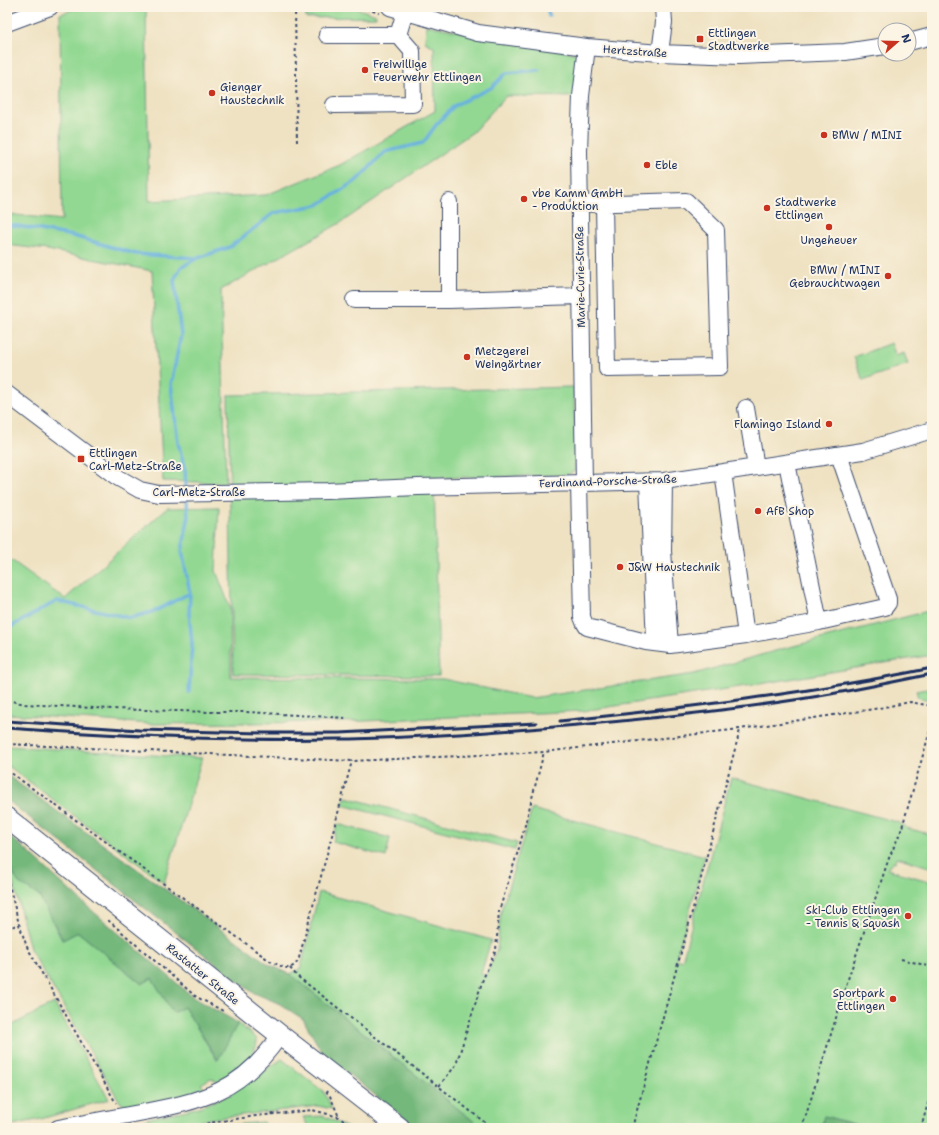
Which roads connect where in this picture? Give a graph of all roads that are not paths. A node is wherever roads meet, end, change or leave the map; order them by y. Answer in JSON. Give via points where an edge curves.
{"nodes":[{"id":1,"x":50,"y":7,"type":"edge"},
{"id":2,"x":390,"y":7,"type":"edge"},
{"id":3,"x":663,"y":7,"type":"edge"},
{"id":4,"x":405,"y":12,"type":"junction"},
{"id":5,"x":7,"y":23,"type":"edge"},
{"id":6,"x":326,"y":35,"type":"dead end"},
{"id":7,"x":398,"y":35,"type":"junction"},
{"id":8,"x":932,"y":36,"type":"edge"},
{"id":9,"x":917,"y":40,"type":"edge"},
{"id":10,"x":587,"y":47,"type":"junction"},
{"id":11,"x":877,"y":47,"type":"edge"},
{"id":12,"x":660,"y":53,"type":"junction"},
{"id":13,"x":334,"y":105,"type":"dead end"},
{"id":14,"x":449,"y":202,"type":"dead end"},
{"id":15,"x":579,"y":204,"type":"junction"},
{"id":16,"x":604,"y":204,"type":"junction"},
{"id":17,"x":581,"y":296,"type":"junction"},
{"id":18,"x":354,"y":300,"type":"dead end"},
{"id":19,"x":449,"y":300,"type":"junction"},
{"id":20,"x":7,"y":394,"type":"edge"},
{"id":21,"x":746,"y":408,"type":"dead end"},
{"id":22,"x":932,"y":430,"type":"edge"},
{"id":23,"x":840,"y":455,"type":"junction"},
{"id":24,"x":787,"y":463,"type":"junction"},
{"id":25,"x":756,"y":467,"type":"junction"},
{"id":26,"x":723,"y":472,"type":"junction"},
{"id":27,"x":656,"y":481,"type":"junction"},
{"id":28,"x":582,"y":483,"type":"junction"},
{"id":29,"x":327,"y":491,"type":"joint"},
{"id":30,"x":819,"y":622,"type":"junction"},
{"id":31,"x":746,"y":636,"type":"junction"},
{"id":32,"x":662,"y":644,"type":"junction"},
{"id":33,"x":7,"y":818,"type":"edge"},
{"id":34,"x":280,"y":1035,"type":"junction"},
{"id":35,"x":58,"y":1128,"type":"edge"},
{"id":36,"x":400,"y":1128,"type":"edge"}],
"edges":[{"from":1,"to":5,"type":"street"},
{"from":2,"to":4,"type":"street","name":"Hertzstraße"},
{"from":3,"to":12,"type":"street"},
{"from":4,"to":7,"type":"street"},
{"from":4,"to":10,"type":"street","name":"Hertzstraße","via":[[478,33]]},
{"from":6,"to":7,"type":"street"},
{"from":7,"to":13,"type":"street","via":[[412,52],[413,104]]},
{"from":8,"to":9,"type":"street"},
{"from":10,"to":12,"type":"street","name":"Hertzstraße"},
{"from":10,"to":15,"type":"street","name":"Marie-Curie-Straße","via":[[578,151]]},
{"from":11,"to":12,"type":"street","name":"Hertzstraße","via":[[845,52],[739,56]]},
{"from":14,"to":19,"type":"street"},
{"from":15,"to":16,"type":"street"},
{"from":15,"to":17,"type":"street","name":"Marie-Curie-Straße"},
{"from":16,"to":16,"type":"street","via":[[686,201],[716,230],[720,367],[607,369]]},
{"from":17,"to":19,"type":"street"},
{"from":17,"to":28,"type":"street","name":"Marie-Curie-Straße"},
{"from":18,"to":19,"type":"street"},
{"from":20,"to":29,"type":"street","name":"Carl-Metz-Straße","via":[[117,477],[149,493]]},
{"from":21,"to":25,"type":"street"},
{"from":22,"to":23,"type":"street","name":"Ferdinand-Porsche-Straße","via":[[863,451]]},
{"from":23,"to":24,"type":"street","name":"Ferdinand-Porsche-Straße"},
{"from":23,"to":30,"type":"street","name":"Marie-Curie-Straße","via":[[888,603],[885,607]]},
{"from":24,"to":25,"type":"street","name":"Ferdinand-Porsche-Straße"},
{"from":24,"to":30,"type":"street"},
{"from":25,"to":26,"type":"street","name":"Ferdinand-Porsche-Straße"},
{"from":26,"to":27,"type":"street","name":"Ferdinand-Porsche-Straße"},
{"from":26,"to":31,"type":"street"},
{"from":27,"to":28,"type":"street","name":"Ferdinand-Porsche-Straße"},
{"from":27,"to":32,"type":"street","via":[[663,551]]},
{"from":28,"to":29,"type":"street","name":"Ferdinand-Porsche-Straße"},
{"from":28,"to":32,"type":"street","name":"Marie-Curie-Straße","via":[[584,622],[587,627]]},
{"from":30,"to":31,"type":"street","name":"Marie-Curie-Straße"},
{"from":31,"to":32,"type":"street","name":"Marie-Curie-Straße"},
{"from":33,"to":34,"type":"main road","name":"Rastatter Straße"},
{"from":34,"to":35,"type":"street","via":[[256,1065],[224,1089],[174,1106]]},
{"from":34,"to":36,"type":"main road","name":"Rastatter Straße"}]}
